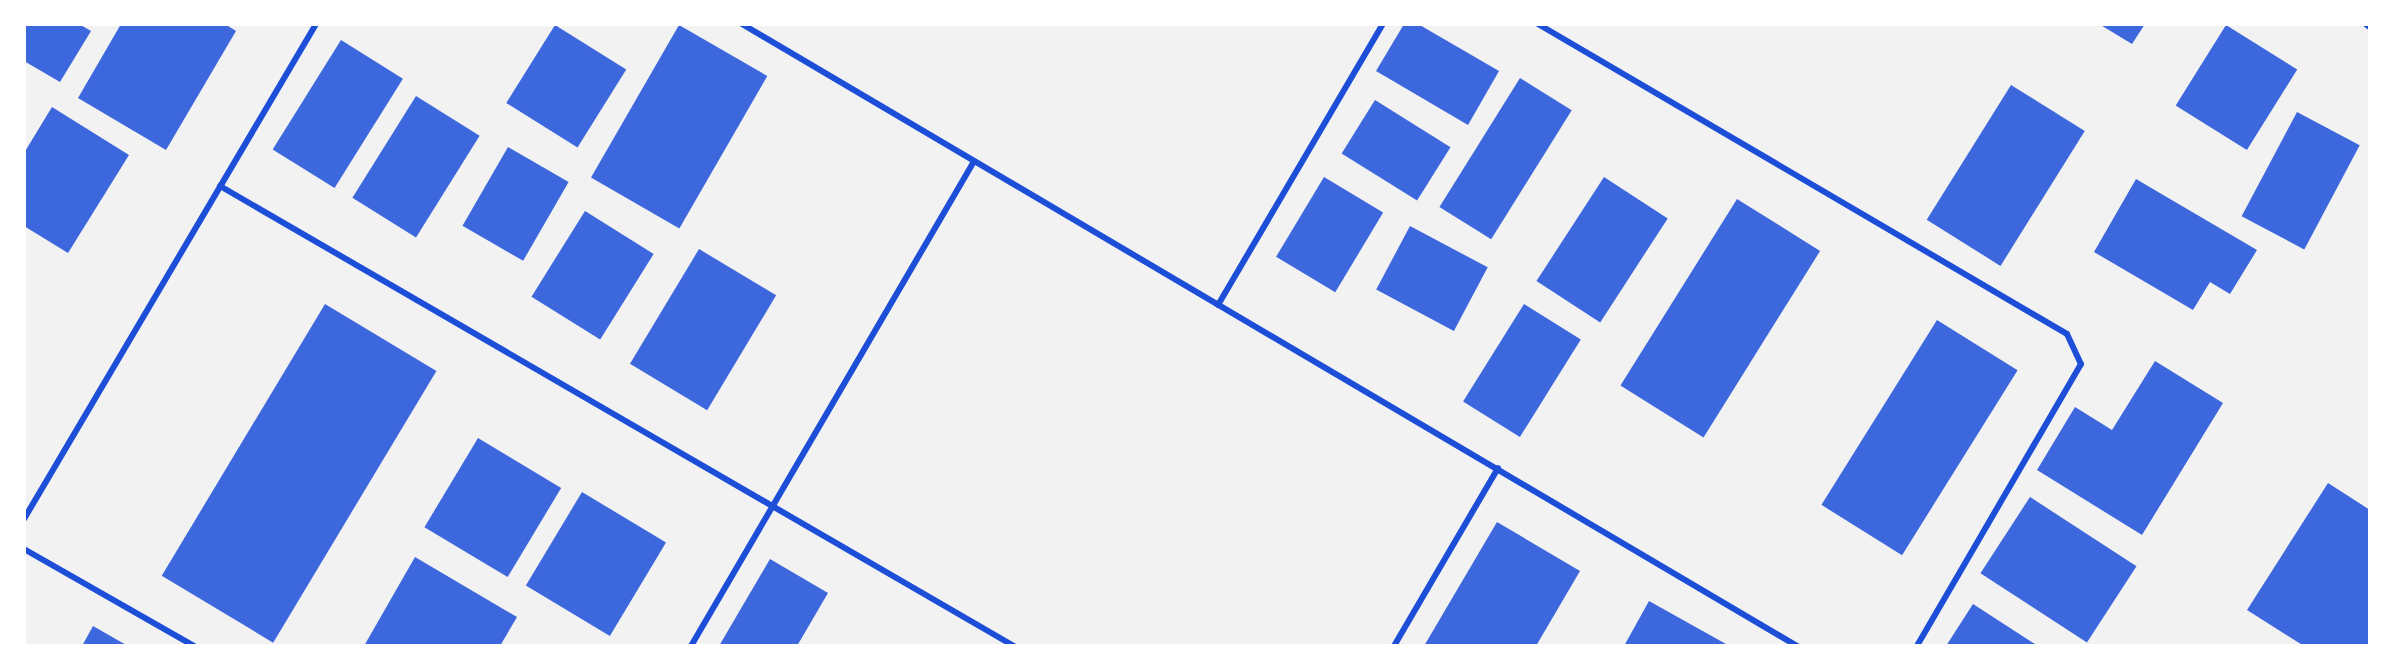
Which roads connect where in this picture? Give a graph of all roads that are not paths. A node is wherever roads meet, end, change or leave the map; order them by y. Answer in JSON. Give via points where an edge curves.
{"nodes":[{"id":1,"x":316,"y":24,"type":"edge"},
{"id":2,"x":742,"y":24,"type":"edge"},
{"id":3,"x":1383,"y":24,"type":"edge"},
{"id":4,"x":1538,"y":24,"type":"edge"},
{"id":5,"x":973,"y":163,"type":"junction"},
{"id":6,"x":220,"y":186,"type":"junction"},
{"id":7,"x":1218,"y":305,"type":"junction"},
{"id":8,"x":1498,"y":468,"type":"junction"},
{"id":9,"x":775,"y":506,"type":"junction"},
{"id":10,"x":24,"y":519,"type":"edge"},
{"id":11,"x":24,"y":549,"type":"edge"},
{"id":12,"x":194,"y":646,"type":"edge"},
{"id":13,"x":691,"y":646,"type":"edge"},
{"id":14,"x":1014,"y":646,"type":"edge"},
{"id":15,"x":1394,"y":646,"type":"edge"},
{"id":16,"x":1797,"y":646,"type":"edge"},
{"id":17,"x":1917,"y":646,"type":"edge"}],
"edges":[{"from":1,"to":6,"type":"lane"},
{"from":2,"to":5,"type":"lane"},
{"from":3,"to":7,"type":"lane"},
{"from":4,"to":17,"type":"lane","via":[[2067,334],[2081,364]]},
{"from":5,"to":7,"type":"lane"},
{"from":5,"to":9,"type":"lane"},
{"from":6,"to":9,"type":"lane"},
{"from":6,"to":10,"type":"lane"},
{"from":7,"to":8,"type":"lane"},
{"from":8,"to":15,"type":"lane"},
{"from":8,"to":16,"type":"lane"},
{"from":9,"to":13,"type":"lane"},
{"from":9,"to":14,"type":"lane"},
{"from":11,"to":12,"type":"lane"}]}
